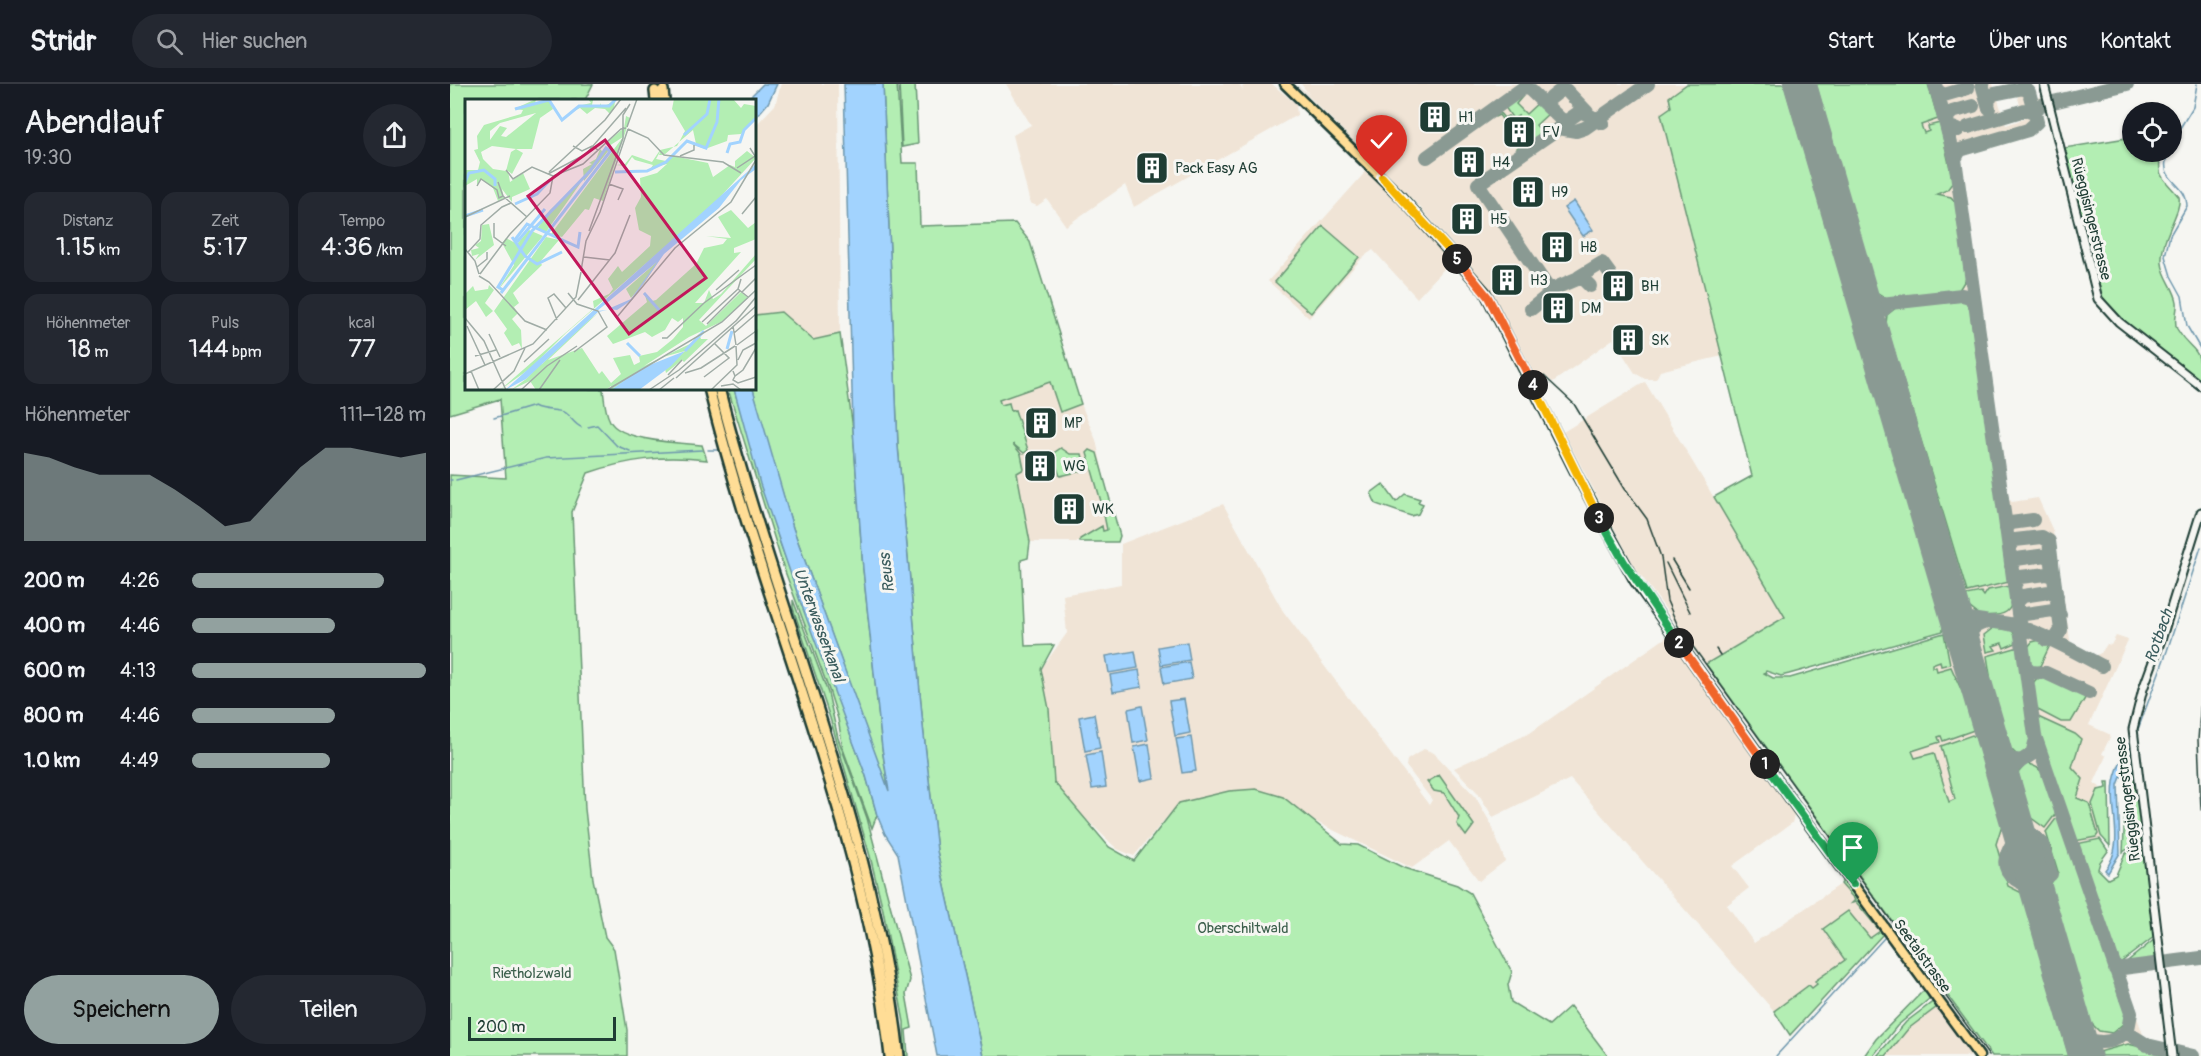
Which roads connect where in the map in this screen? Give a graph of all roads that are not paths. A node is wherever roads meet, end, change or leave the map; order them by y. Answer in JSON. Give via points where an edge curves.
{"nodes":[{"id":1,"x":1285,"y":84,"type":"edge"},
{"id":2,"x":2044,"y":84,"type":"edge"},
{"id":3,"x":2201,"y":386,"type":"edge"},
{"id":4,"x":710,"y":390,"type":"edge"},
{"id":5,"x":719,"y":390,"type":"edge"},
{"id":6,"x":2201,"y":512,"type":"edge"},
{"id":7,"x":891,"y":1056,"type":"edge"},
{"id":8,"x":899,"y":1056,"type":"edge"},
{"id":9,"x":1979,"y":1056,"type":"edge"},
{"id":10,"x":2172,"y":1056,"type":"edge"}],
"edges":[{"from":1,"to":9,"type":"main road","name":"Seetalstrasse","via":[[1401,197],[1485,292],[1635,581]]},
{"from":2,"to":3,"type":"main road","name":"Rüeggisingerstrasse","via":[[2098,299],[2119,322]]},
{"from":4,"to":7,"type":"highway","via":[[850,843],[875,954]]},
{"from":5,"to":8,"type":"highway","via":[[860,846],[883,948]]},
{"from":6,"to":10,"type":"main road","name":"Rüeggisingerstrasse","via":[[2134,722]]}]}
